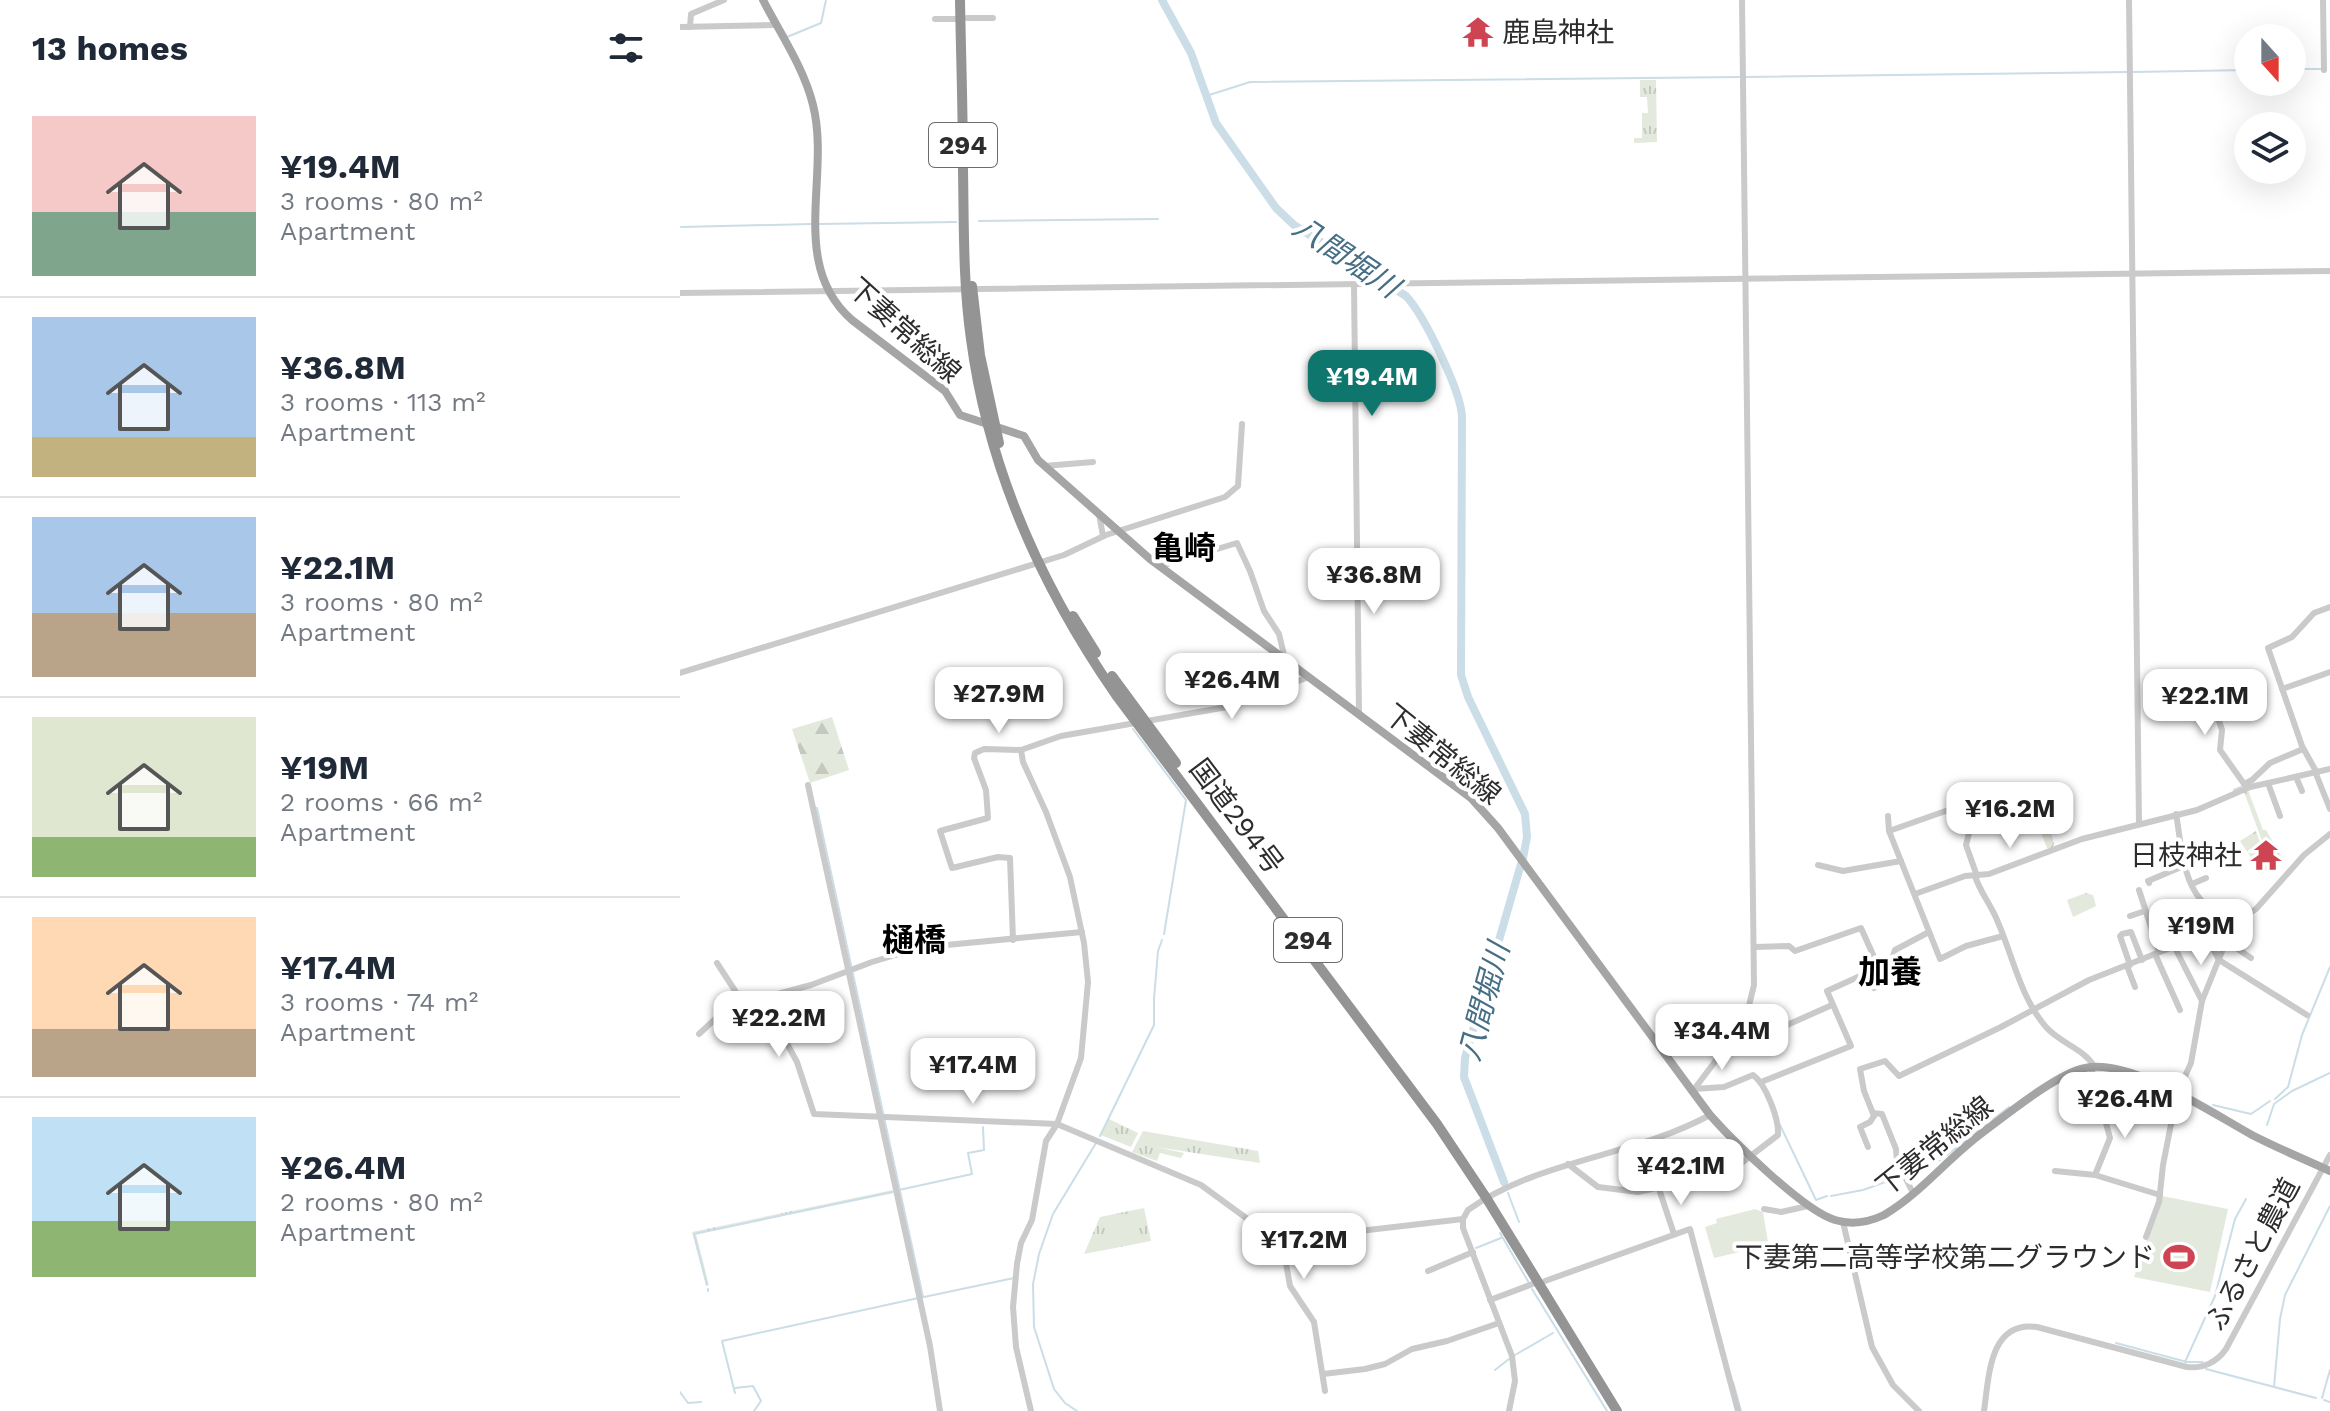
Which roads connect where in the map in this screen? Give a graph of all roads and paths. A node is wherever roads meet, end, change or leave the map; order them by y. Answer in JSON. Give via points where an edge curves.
{"nodes":[{"id":1,"x":724,"y":0,"type":"edge"},
{"id":2,"x":763,"y":0,"type":"edge"},
{"id":3,"x":960,"y":0,"type":"edge"},
{"id":4,"x":967,"y":0,"type":"edge"},
{"id":5,"x":1742,"y":0,"type":"edge"},
{"id":6,"x":2129,"y":0,"type":"edge"},
{"id":7,"x":2323,"y":0,"type":"edge"},
{"id":8,"x":2330,"y":1,"type":"edge"},
{"id":9,"x":964,"y":18,"type":"junction"},
{"id":10,"x":993,"y":18,"type":"dead end"},
{"id":11,"x":935,"y":19,"type":"dead end"},
{"id":12,"x":775,"y":25,"type":"junction"},
{"id":13,"x":680,"y":27,"type":"edge"},
{"id":14,"x":690,"y":27,"type":"junction"},
{"id":15,"x":2324,"y":69,"type":"dead end"},
{"id":16,"x":2330,"y":271,"type":"edge"},
{"id":17,"x":2133,"y":274,"type":"junction"},
{"id":18,"x":1746,"y":278,"type":"junction"},
{"id":19,"x":1354,"y":285,"type":"junction"},
{"id":20,"x":969,"y":289,"type":"junction"},
{"id":21,"x":828,"y":292,"type":"junction"},
{"id":22,"x":680,"y":293,"type":"edge"},
{"id":23,"x":1242,"y":424,"type":"dead end"},
{"id":24,"x":991,"y":425,"type":"junction"},
{"id":25,"x":1093,"y":462,"type":"dead end"},
{"id":26,"x":1044,"y":466,"type":"junction"},
{"id":27,"x":1099,"y":514,"type":"junction"},
{"id":28,"x":1118,"y":531,"type":"junction"},
{"id":29,"x":1103,"y":536,"type":"junction"},
{"id":30,"x":1040,"y":562,"type":"junction"},
{"id":31,"x":1161,"y":566,"type":"junction"},
{"id":32,"x":2330,"y":607,"type":"edge"},
{"id":33,"x":1285,"y":659,"type":"junction"},
{"id":34,"x":2330,"y":672,"type":"edge"},
{"id":35,"x":680,"y":673,"type":"edge"},
{"id":36,"x":2212,"y":674,"type":"dead end"},
{"id":37,"x":1309,"y":677,"type":"junction"},
{"id":38,"x":2282,"y":689,"type":"junction"},
{"id":39,"x":1359,"y":714,"type":"junction"},
{"id":40,"x":1140,"y":721,"type":"junction"},
{"id":41,"x":2303,"y":749,"type":"junction"},
{"id":42,"x":1021,"y":750,"type":"junction"},
{"id":43,"x":2330,"y":769,"type":"edge"},
{"id":44,"x":2316,"y":773,"type":"junction"},
{"id":45,"x":2296,"y":777,"type":"junction"},
{"id":46,"x":2268,"y":783,"type":"junction"},
{"id":47,"x":808,"y":785,"type":"dead end"},
{"id":48,"x":2246,"y":786,"type":"junction"},
{"id":49,"x":2302,"y":791,"type":"dead end"},
{"id":50,"x":2330,"y":809,"type":"edge"},
{"id":51,"x":2176,"y":814,"type":"junction"},
{"id":52,"x":1888,"y":816,"type":"dead end"},
{"id":53,"x":2280,"y":816,"type":"dead end"},
{"id":54,"x":2139,"y":824,"type":"junction"},
{"id":55,"x":1889,"y":831,"type":"junction"},
{"id":56,"x":2330,"y":834,"type":"edge"},
{"id":57,"x":1901,"y":861,"type":"junction"},
{"id":58,"x":1818,"y":865,"type":"dead end"},
{"id":59,"x":2186,"y":865,"type":"junction"},
{"id":60,"x":1976,"y":876,"type":"junction"},
{"id":61,"x":2206,"y":878,"type":"dead end"},
{"id":62,"x":2149,"y":883,"type":"dead end"},
{"id":63,"x":2192,"y":884,"type":"junction"},
{"id":64,"x":2139,"y":890,"type":"dead end"},
{"id":65,"x":1915,"y":894,"type":"junction"},
{"id":66,"x":2218,"y":910,"type":"junction"},
{"id":67,"x":2145,"y":911,"type":"junction"},
{"id":68,"x":2130,"y":916,"type":"dead end"},
{"id":69,"x":2234,"y":920,"type":"junction"},
{"id":70,"x":1082,"y":932,"type":"junction"},
{"id":71,"x":1929,"y":932,"type":"junction"},
{"id":72,"x":2205,"y":933,"type":"junction"},
{"id":73,"x":2003,"y":936,"type":"junction"},
{"id":74,"x":1013,"y":940,"type":"junction"},
{"id":75,"x":2227,"y":942,"type":"junction"},
{"id":76,"x":1754,"y":947,"type":"junction"},
{"id":77,"x":2173,"y":947,"type":"junction"},
{"id":78,"x":2157,"y":953,"type":"junction"},
{"id":79,"x":2251,"y":958,"type":"dead end"},
{"id":80,"x":2142,"y":960,"type":"junction"},
{"id":81,"x":2219,"y":960,"type":"junction"},
{"id":82,"x":717,"y":963,"type":"dead end"},
{"id":83,"x":2128,"y":966,"type":"junction"},
{"id":84,"x":1879,"y":968,"type":"junction"},
{"id":85,"x":851,"y":969,"type":"junction"},
{"id":86,"x":1865,"y":974,"type":"junction"},
{"id":87,"x":2135,"y":987,"type":"dead end"},
{"id":88,"x":1874,"y":988,"type":"dead end"},
{"id":89,"x":762,"y":998,"type":"junction"},
{"id":90,"x":2202,"y":1001,"type":"junction"},
{"id":91,"x":743,"y":1003,"type":"junction"},
{"id":92,"x":1832,"y":1005,"type":"junction"},
{"id":93,"x":2034,"y":1008,"type":"junction"},
{"id":94,"x":2180,"y":1010,"type":"dead end"},
{"id":95,"x":2307,"y":1015,"type":"dead end"},
{"id":96,"x":699,"y":1034,"type":"dead end"},
{"id":97,"x":1737,"y":1035,"type":"junction"},
{"id":98,"x":2093,"y":1066,"type":"junction"},
{"id":99,"x":1761,"y":1082,"type":"junction"},
{"id":100,"x":1693,"y":1091,"type":"junction"},
{"id":101,"x":2177,"y":1094,"type":"junction"},
{"id":102,"x":1873,"y":1113,"type":"junction"},
{"id":103,"x":1710,"y":1115,"type":"junction"},
{"id":104,"x":883,"y":1116,"type":"junction"},
{"id":105,"x":1057,"y":1124,"type":"junction"},
{"id":106,"x":1868,"y":1147,"type":"dead end"},
{"id":107,"x":2330,"y":1155,"type":"edge"},
{"id":108,"x":1752,"y":1156,"type":"junction"},
{"id":109,"x":1568,"y":1164,"type":"junction"},
{"id":110,"x":2327,"y":1169,"type":"edge"},
{"id":111,"x":2055,"y":1171,"type":"dead end"},
{"id":112,"x":2095,"y":1175,"type":"junction"},
{"id":113,"x":1659,"y":1189,"type":"junction"},
{"id":114,"x":1913,"y":1193,"type":"junction"},
{"id":115,"x":2160,"y":1195,"type":"junction"},
{"id":116,"x":1490,"y":1197,"type":"junction"},
{"id":117,"x":1808,"y":1206,"type":"junction"},
{"id":118,"x":1764,"y":1209,"type":"dead end"},
{"id":119,"x":1463,"y":1219,"type":"junction"},
{"id":120,"x":1843,"y":1222,"type":"junction"},
{"id":121,"x":1674,"y":1234,"type":"junction"},
{"id":122,"x":2146,"y":1237,"type":"dead end"},
{"id":123,"x":1282,"y":1240,"type":"junction"},
{"id":124,"x":1473,"y":1252,"type":"junction"},
{"id":125,"x":1428,"y":1271,"type":"dead end"},
{"id":126,"x":1542,"y":1282,"type":"junction"},
{"id":127,"x":1490,"y":1300,"type":"junction"},
{"id":128,"x":1499,"y":1323,"type":"junction"},
{"id":129,"x":1323,"y":1374,"type":"junction"},
{"id":130,"x":1325,"y":1391,"type":"dead end"},
{"id":131,"x":940,"y":1411,"type":"edge"},
{"id":132,"x":1031,"y":1411,"type":"edge"},
{"id":133,"x":1509,"y":1411,"type":"edge"},
{"id":134,"x":1617,"y":1411,"type":"edge"},
{"id":135,"x":1624,"y":1411,"type":"edge"},
{"id":136,"x":1738,"y":1411,"type":"edge"},
{"id":137,"x":1919,"y":1411,"type":"edge"},
{"id":138,"x":1984,"y":1411,"type":"edge"}],
"edges":[{"from":1,"to":14,"type":"street","via":[[693,13]]},
{"from":2,"to":12,"type":"main road","name":"下妻常総線"},
{"from":3,"to":9,"type":"highway","name":"国道294号","number":"294"},
{"from":4,"to":9,"type":"highway","name":"国道294号","number":"294"},
{"from":5,"to":18,"type":"street"},
{"from":6,"to":17,"type":"street"},
{"from":7,"to":8,"type":"street"},
{"from":7,"to":15,"type":"street"},
{"from":9,"to":10,"type":"street"},
{"from":9,"to":11,"type":"street"},
{"from":9,"to":20,"type":"highway","name":"国道294号","number":"294"},
{"from":12,"to":14,"type":"street"},
{"from":12,"to":21,"type":"main road","name":"下妻常総線","via":[[813,104],[816,251]]},
{"from":13,"to":14,"type":"street"},
{"from":16,"to":17,"type":"street"},
{"from":17,"to":18,"type":"street"},
{"from":17,"to":54,"type":"street"},
{"from":18,"to":19,"type":"street"},
{"from":18,"to":76,"type":"street"},
{"from":19,"to":20,"type":"street"},
{"from":19,"to":39,"type":"street"},
{"from":20,"to":21,"type":"street"},
{"from":20,"to":24,"type":"highway","name":"国道294号","number":"294"},
{"from":21,"to":22,"type":"street"},
{"from":21,"to":24,"type":"main road","name":"下妻常総線","via":[[852,320],[945,391],[960,415]]},
{"from":23,"to":28,"type":"street","via":[[1234,492]]},
{"from":24,"to":26,"type":"main road","name":"下妻常総線","via":[[1024,436]]},
{"from":24,"to":30,"type":"highway","name":"国道294号","number":"294"},
{"from":25,"to":26,"type":"street"},
{"from":26,"to":27,"type":"main road","name":"下妻常総線"},
{"from":27,"to":28,"type":"main road","name":"下妻常総線"},
{"from":27,"to":29,"type":"street"},
{"from":28,"to":29,"type":"street"},
{"from":28,"to":31,"type":"main road","name":"下妻常総線"},
{"from":29,"to":30,"type":"street"},
{"from":30,"to":35,"type":"street"},
{"from":30,"to":40,"type":"highway","name":"国道294号","number":"294"},
{"from":31,"to":33,"type":"main road","name":"下妻常総線"},
{"from":31,"to":33,"type":"street","via":[[1237,543],[1279,634]]},
{"from":32,"to":38,"type":"street","via":[[2314,613],[2292,637],[2268,646]]},
{"from":33,"to":37,"type":"main road","name":"下妻常総線"},
{"from":34,"to":38,"type":"street"},
{"from":36,"to":48,"type":"street","via":[[2212,699],[2222,730],[2220,750]]},
{"from":37,"to":39,"type":"main road","name":"下妻常総線"},
{"from":37,"to":40,"type":"street","via":[[1227,707]]},
{"from":38,"to":41,"type":"street"},
{"from":39,"to":100,"type":"main road","name":"下妻常総線","via":[[1483,810]]},
{"from":40,"to":42,"type":"street","via":[[1061,736]]},
{"from":40,"to":116,"type":"highway","name":"国道294号","number":"294"},
{"from":41,"to":44,"type":"street"},
{"from":41,"to":48,"type":"street","via":[[2270,763]]},
{"from":42,"to":70,"type":"street","via":[[1070,877]]},
{"from":42,"to":74,"type":"street","via":[[975,753],[988,818],[940,831],[952,868],[1010,858]]},
{"from":43,"to":44,"type":"street"},
{"from":44,"to":45,"type":"street"},
{"from":44,"to":50,"type":"street"},
{"from":45,"to":46,"type":"street"},
{"from":45,"to":49,"type":"street"},
{"from":46,"to":48,"type":"street"},
{"from":46,"to":53,"type":"street"},
{"from":47,"to":85,"type":"street"},
{"from":48,"to":51,"type":"street"},
{"from":51,"to":54,"type":"street"},
{"from":51,"to":59,"type":"street"},
{"from":52,"to":55,"type":"street"},
{"from":54,"to":60,"type":"street"},
{"from":55,"to":57,"type":"street"},
{"from":55,"to":60,"type":"street","via":[[1946,806],[1956,809],[1969,833],[1966,845]]},
{"from":56,"to":69,"type":"street","via":[[2256,909]]},
{"from":57,"to":58,"type":"street","via":[[1843,871]]},
{"from":57,"to":65,"type":"street"},
{"from":59,"to":62,"type":"street"},
{"from":59,"to":63,"type":"street"},
{"from":60,"to":65,"type":"street"},
{"from":60,"to":73,"type":"street"},
{"from":61,"to":63,"type":"street"},
{"from":63,"to":66,"type":"street","via":[[2203,901]]},
{"from":64,"to":67,"type":"street"},
{"from":65,"to":71,"type":"street"},
{"from":66,"to":69,"type":"street"},
{"from":66,"to":77,"type":"street","via":[[2165,928]]},
{"from":67,"to":68,"type":"street"},
{"from":67,"to":78,"type":"street"},
{"from":69,"to":72,"type":"street"},
{"from":69,"to":75,"type":"street"},
{"from":70,"to":74,"type":"street"},
{"from":70,"to":105,"type":"street","via":[[1088,982],[1084,1043]]},
{"from":71,"to":73,"type":"street","via":[[1940,959]]},
{"from":71,"to":84,"type":"street","via":[[1895,950],[1891,962]]},
{"from":72,"to":77,"type":"street"},
{"from":72,"to":81,"type":"street"},
{"from":73,"to":93,"type":"street"},
{"from":74,"to":85,"type":"street","via":[[936,946]]},
{"from":75,"to":79,"type":"street"},
{"from":75,"to":81,"type":"street"},
{"from":76,"to":84,"type":"street","via":[[1789,946],[1795,951],[1861,928]]},
{"from":76,"to":97,"type":"street","via":[[1753,996]]},
{"from":77,"to":78,"type":"street"},
{"from":77,"to":90,"type":"street"},
{"from":78,"to":80,"type":"street"},
{"from":78,"to":94,"type":"street"},
{"from":80,"to":83,"type":"street"},
{"from":80,"to":83,"type":"street","via":[[2131,932],[2122,934]]},
{"from":81,"to":90,"type":"street"},
{"from":81,"to":95,"type":"street"},
{"from":82,"to":91,"type":"street"},
{"from":83,"to":87,"type":"street"},
{"from":83,"to":93,"type":"street"},
{"from":84,"to":86,"type":"street"},
{"from":85,"to":89,"type":"street"},
{"from":85,"to":104,"type":"street"},
{"from":86,"to":88,"type":"street"},
{"from":86,"to":92,"type":"street","via":[[1827,991]]},
{"from":89,"to":91,"type":"street"},
{"from":89,"to":104,"type":"street","via":[[797,1062],[814,1114]]},
{"from":90,"to":101,"type":"street","via":[[2191,1063]]},
{"from":91,"to":96,"type":"street","via":[[728,1007]]},
{"from":92,"to":97,"type":"street","via":[[1778,1029]]},
{"from":92,"to":99,"type":"street","via":[[1851,1046]]},
{"from":93,"to":98,"type":"street","via":[[2047,1028]]},
{"from":93,"to":102,"type":"street","via":[[1899,1076],[1885,1061],[1860,1069]]},
{"from":97,"to":100,"type":"street"},
{"from":98,"to":101,"type":"main road","via":[[2118,1069]]},
{"from":98,"to":112,"type":"street","via":[[2110,1138]]},
{"from":98,"to":114,"type":"main road","name":"下妻常総線","via":[[2069,1073],[1995,1123]]},
{"from":99,"to":100,"type":"street","via":[[1753,1075],[1724,1087]]},
{"from":99,"to":108,"type":"street","via":[[1779,1133]]},
{"from":100,"to":103,"type":"main road","name":"下妻常総線"},
{"from":101,"to":110,"type":"main road"},
{"from":101,"to":115,"type":"street"},
{"from":102,"to":106,"type":"street","via":[[1872,1120],[1860,1127]]},
{"from":102,"to":114,"type":"street","via":[[1882,1114]]},
{"from":103,"to":108,"type":"main road","name":"下妻常総線"},
{"from":103,"to":109,"type":"street"},
{"from":104,"to":105,"type":"street"},
{"from":104,"to":131,"type":"street"},
{"from":105,"to":123,"type":"street","via":[[1201,1185]]},
{"from":105,"to":132,"type":"street","via":[[1046,1141],[1015,1277],[1016,1347]]},
{"from":107,"to":110,"type":"street","name":"ふるさと農道"},
{"from":108,"to":113,"type":"street","via":[[1731,1171]]},
{"from":108,"to":117,"type":"main road","name":"下妻常総線"},
{"from":109,"to":113,"type":"street","via":[[1611,1190]]},
{"from":109,"to":116,"type":"street"},
{"from":110,"to":138,"type":"street","name":"ふるさと農道","via":[[2217,1359],[2187,1367],[2022,1326],[2008,1332],[1996,1347]]},
{"from":111,"to":112,"type":"street"},
{"from":112,"to":115,"type":"street"},
{"from":113,"to":121,"type":"street"},
{"from":114,"to":120,"type":"main road","name":"下妻常総線","via":[[1878,1218]]},
{"from":115,"to":122,"type":"street"},
{"from":116,"to":119,"type":"street"},
{"from":116,"to":126,"type":"highway","name":"国道294号","number":"294"},
{"from":117,"to":118,"type":"street","via":[[1781,1212]]},
{"from":117,"to":120,"type":"main road","name":"下妻常総線"},
{"from":119,"to":123,"type":"street"},
{"from":119,"to":124,"type":"street"},
{"from":120,"to":137,"type":"street","via":[[1870,1343],[1893,1385]]},
{"from":121,"to":126,"type":"street"},
{"from":121,"to":136,"type":"street","via":[[1690,1229]]},
{"from":123,"to":129,"type":"street","via":[[1288,1282],[1314,1322]]},
{"from":124,"to":125,"type":"street"},
{"from":124,"to":127,"type":"street"},
{"from":126,"to":127,"type":"street"},
{"from":126,"to":134,"type":"highway","name":"国道294号","number":"294"},
{"from":126,"to":135,"type":"highway","name":"国道294号","number":"294"},
{"from":127,"to":128,"type":"street"},
{"from":128,"to":129,"type":"street","via":[[1412,1349],[1375,1367]]},
{"from":128,"to":133,"type":"street","via":[[1514,1373]]},
{"from":129,"to":130,"type":"street"}]}
